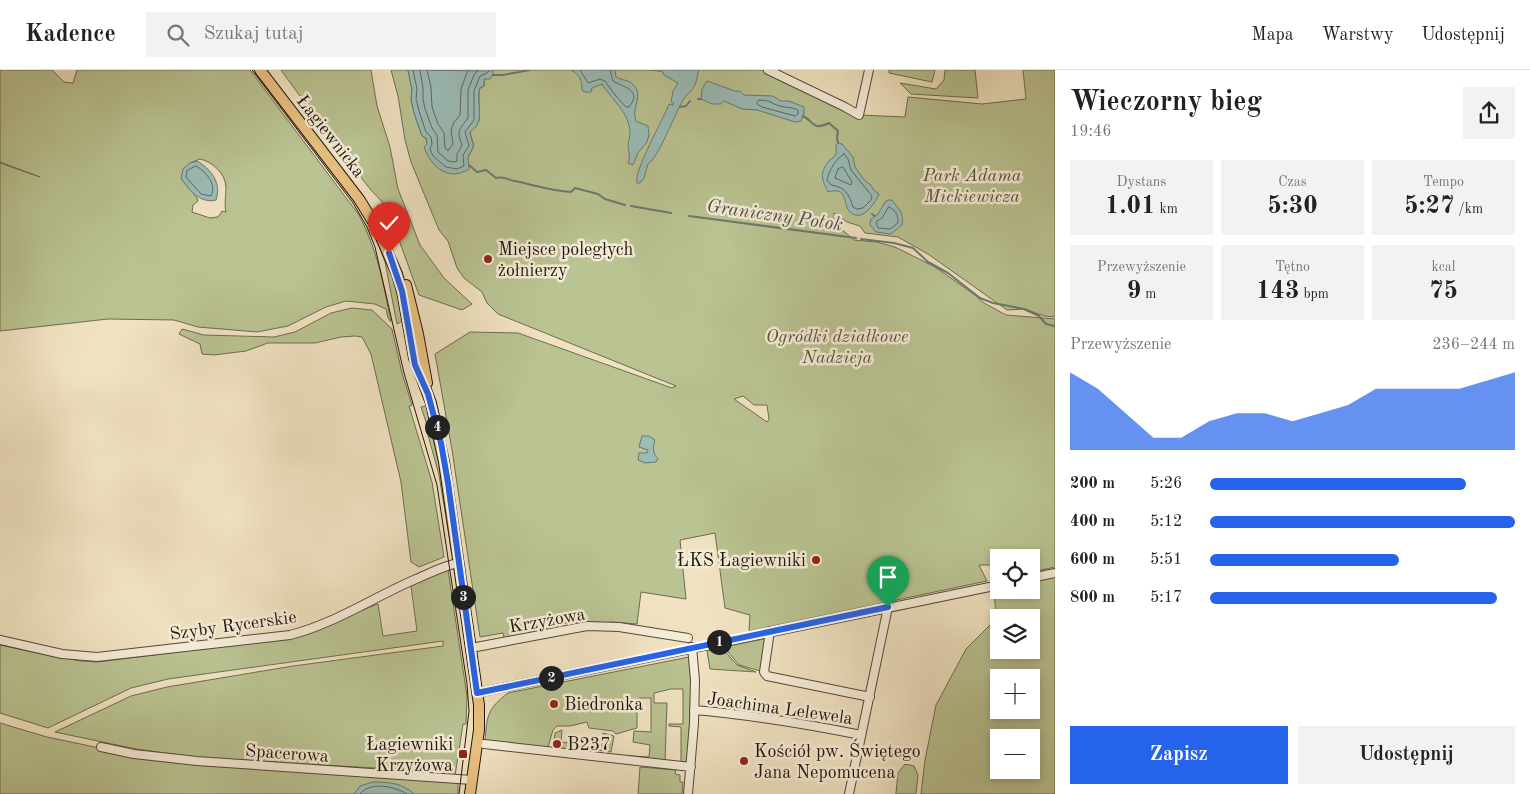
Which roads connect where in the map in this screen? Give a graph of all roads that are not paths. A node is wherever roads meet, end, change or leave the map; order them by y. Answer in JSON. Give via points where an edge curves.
{"nodes":[{"id":1,"x":260,"y":70,"type":"edge"},
{"id":2,"x":267,"y":70,"type":"edge"},
{"id":3,"x":768,"y":70,"type":"edge"},
{"id":4,"x":869,"y":70,"type":"edge"},
{"id":5,"x":428,"y":394,"type":"junction"},
{"id":6,"x":458,"y":563,"type":"junction"},
{"id":7,"x":1055,"y":573,"type":"edge"},
{"id":8,"x":1040,"y":576,"type":"edge"},
{"id":9,"x":990,"y":587,"type":"edge"},
{"id":10,"x":888,"y":607,"type":"junction"},
{"id":11,"x":770,"y":631,"type":"junction"},
{"id":12,"x":688,"y":638,"type":"dead end"},
{"id":13,"x":0,"y":640,"type":"edge"},
{"id":14,"x":692,"y":647,"type":"junction"},
{"id":15,"x":471,"y":648,"type":"junction"},
{"id":16,"x":477,"y":693,"type":"junction"},
{"id":17,"x":870,"y":697,"type":"junction"},
{"id":18,"x":694,"y":710,"type":"junction"},
{"id":19,"x":862,"y":735,"type":"junction"},
{"id":20,"x":484,"y":744,"type":"dead end"},
{"id":21,"x":101,"y":748,"type":"dead end"},
{"id":22,"x":691,"y":767,"type":"junction"},
{"id":23,"x":472,"y":780,"type":"junction"},
{"id":24,"x":470,"y":794,"type":"edge"},
{"id":25,"x":688,"y":794,"type":"edge"},
{"id":26,"x":849,"y":794,"type":"edge"}],
"edges":[{"from":1,"to":5,"type":"main road","name":"Łagiewnicka","via":[[349,184],[377,228],[397,274],[414,358]]},
{"from":2,"to":5,"type":"main road","name":"Łagiewnicka","via":[[354,181],[386,234],[408,289]]},
{"from":3,"to":4,"type":"street","via":[[859,115]]},
{"from":5,"to":6,"type":"main road","name":"Łagiewnicka","via":[[446,472]]},
{"from":6,"to":13,"type":"street","name":"Szyby Rycerskie","via":[[290,635],[97,657],[62,654]]},
{"from":6,"to":15,"type":"main road","name":"Łagiewnicka"},
{"from":7,"to":8,"type":"street"},
{"from":9,"to":10,"type":"street"},
{"from":10,"to":11,"type":"street"},
{"from":10,"to":17,"type":"street"},
{"from":11,"to":14,"type":"street"},
{"from":11,"to":17,"type":"street","via":[[764,672],[767,676]]},
{"from":12,"to":15,"type":"street","name":"Krzyżowa","via":[[619,627],[587,626]]},
{"from":14,"to":16,"type":"street"},
{"from":14,"to":18,"type":"street"},
{"from":15,"to":16,"type":"main road","name":"Łagiewnicka"},
{"from":16,"to":23,"type":"main road","name":"Łagiewnicka","via":[[479,730]]},
{"from":17,"to":19,"type":"street"},
{"from":18,"to":19,"type":"street","name":"Joachima Lelewela","via":[[796,722]]},
{"from":18,"to":22,"type":"street"},
{"from":19,"to":26,"type":"street"},
{"from":20,"to":22,"type":"street"},
{"from":21,"to":23,"type":"street","name":"Spacerowa","via":[[197,761]]},
{"from":22,"to":25,"type":"street"},
{"from":23,"to":24,"type":"main road","name":"Łagiewnicka"}]}
